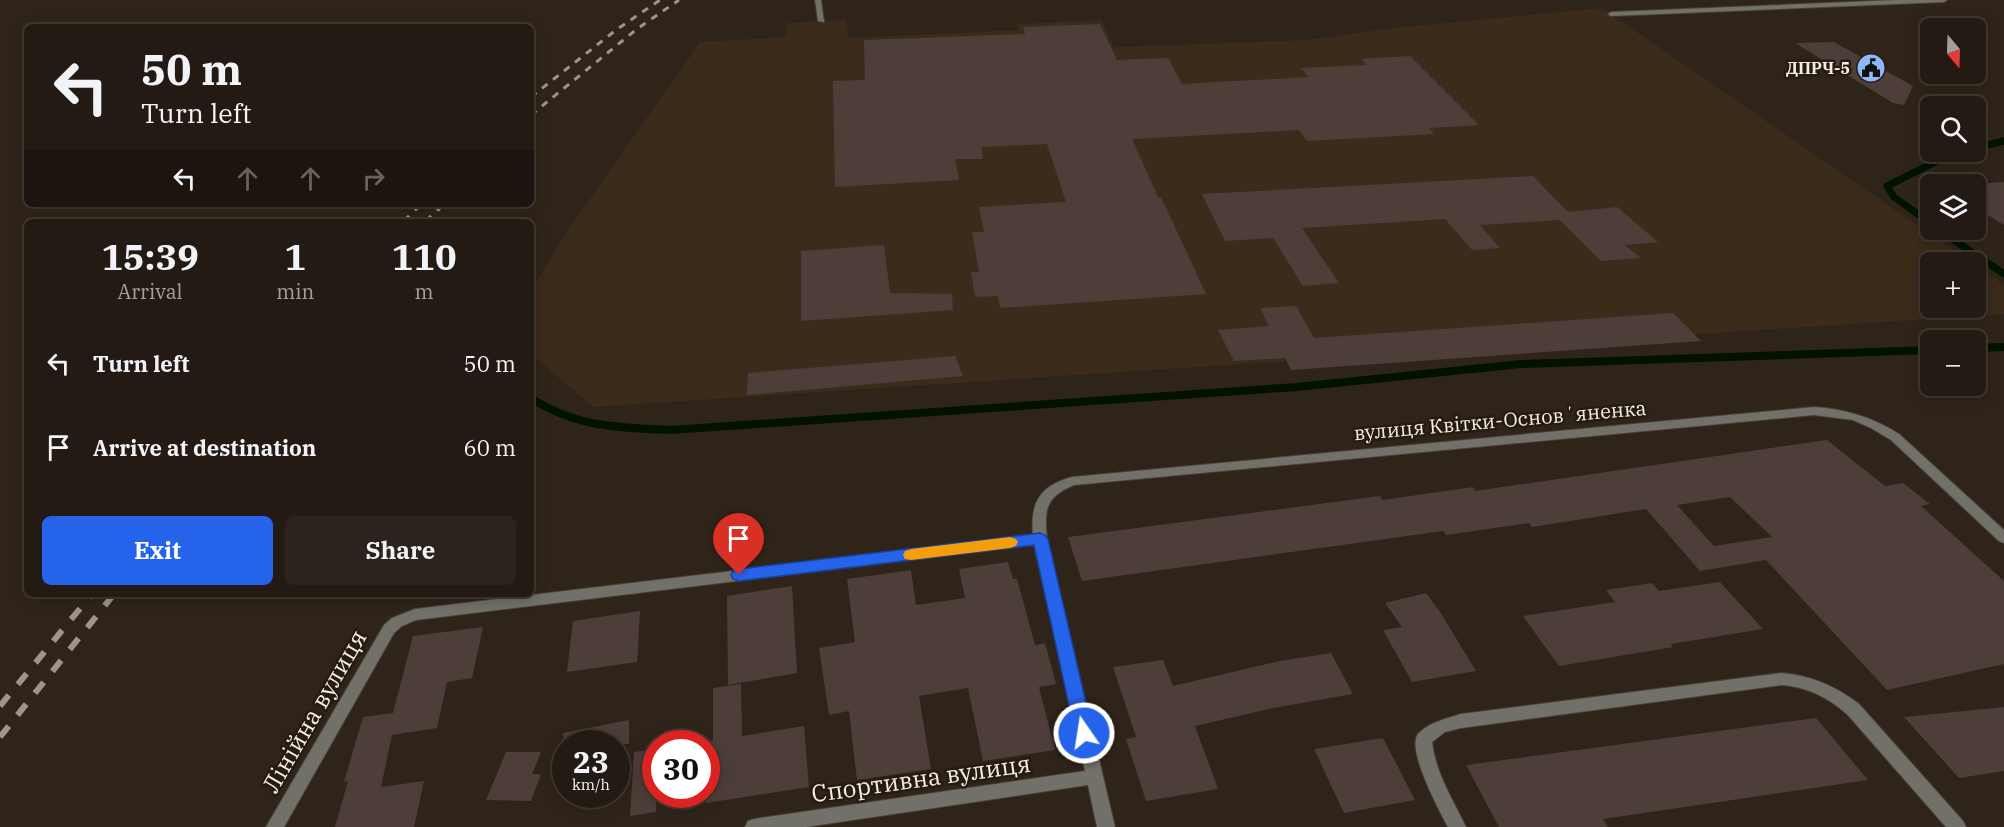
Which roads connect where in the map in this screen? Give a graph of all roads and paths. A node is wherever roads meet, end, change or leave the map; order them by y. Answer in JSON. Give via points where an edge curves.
{"nodes":[{"id":1,"x":818,"y":0,"type":"edge"},
{"id":2,"x":1944,"y":0,"type":"edge"},
{"id":3,"x":1611,"y":14,"type":"dead end"},
{"id":4,"x":822,"y":21,"type":"dead end"},
{"id":5,"x":2004,"y":538,"type":"edge"},
{"id":6,"x":1040,"y":539,"type":"junction"},
{"id":7,"x":1094,"y":777,"type":"junction"},
{"id":8,"x":275,"y":827,"type":"edge"},
{"id":9,"x":754,"y":827,"type":"edge"},
{"id":10,"x":1106,"y":827,"type":"edge"},
{"id":11,"x":1457,"y":827,"type":"edge"},
{"id":12,"x":1957,"y":827,"type":"edge"}],
"edges":[{"from":1,"to":4,"type":"street"},
{"from":2,"to":3,"type":"street"},
{"from":5,"to":6,"type":"street","name":"вулиця Квітки-Основʼяненка","via":[[1895,437],[1856,415],[1814,411],[1072,481],[1057,486],[1040,505]]},
{"from":6,"to":7,"type":"street","name":"вулиця Квітки-Основʼяненка"},
{"from":6,"to":8,"type":"street","name":"Лінійна вулиця","via":[[415,615],[389,629]]},
{"from":7,"to":9,"type":"street","name":"Спортивна вулиця"},
{"from":7,"to":10,"type":"street","name":"вулиця Квітки-Основʼяненка"},
{"from":11,"to":12,"type":"street","via":[[1425,762],[1424,739],[1440,727],[1461,721],[1799,679],[1838,695],[1853,709]]}]}
